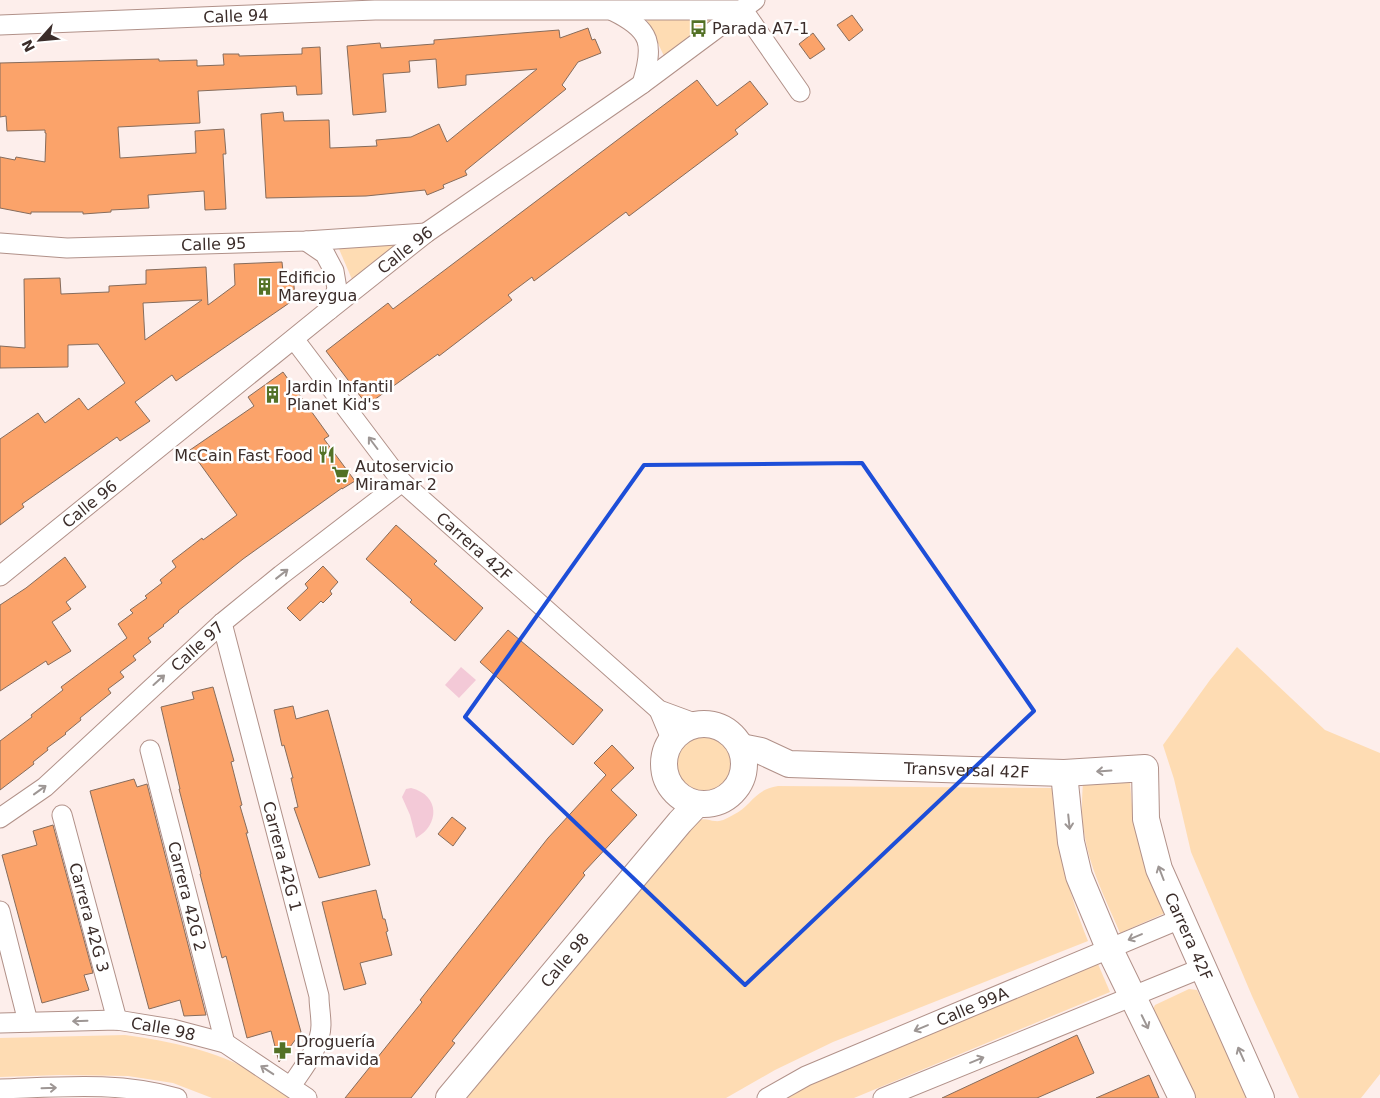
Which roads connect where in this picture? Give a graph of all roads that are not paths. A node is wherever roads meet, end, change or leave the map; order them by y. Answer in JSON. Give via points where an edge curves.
{"nodes":[{"id":1,"x":375,"y":5,"type":"edge"},
{"id":2,"x":749,"y":5,"type":"edge"},
{"id":3,"x":612,"y":11,"type":"junction"},
{"id":4,"x":0,"y":24,"type":"edge"},
{"id":5,"x":642,"y":84,"type":"junction"},
{"id":6,"x":800,"y":92,"type":"dead end"},
{"id":7,"x":426,"y":233,"type":"junction"},
{"id":8,"x":306,"y":241,"type":"junction"},
{"id":9,"x":0,"y":243,"type":"edge"},
{"id":10,"x":329,"y":310,"type":"junction"},
{"id":11,"x":294,"y":339,"type":"junction"},
{"id":12,"x":402,"y":482,"type":"junction"},
{"id":13,"x":0,"y":576,"type":"edge"},
{"id":14,"x":222,"y":623,"type":"junction"},
{"id":15,"x":659,"y":710,"type":"junction"},
{"id":16,"x":697,"y":724,"type":"junction"},
{"id":17,"x":672,"y":741,"type":"junction"},
{"id":18,"x":741,"y":747,"type":"junction"},
{"id":19,"x":150,"y":750,"type":"dead end"},
{"id":20,"x":789,"y":764,"type":"junction"},
{"id":21,"x":1144,"y":768,"type":"joint"},
{"id":22,"x":1064,"y":773,"type":"junction"},
{"id":23,"x":741,"y":781,"type":"junction"},
{"id":24,"x":685,"y":807,"type":"junction"},
{"id":25,"x":62,"y":815,"type":"dead end"},
{"id":26,"x":0,"y":818,"type":"edge"},
{"id":27,"x":0,"y":911,"type":"edge"},
{"id":28,"x":1180,"y":919,"type":"junction"},
{"id":29,"x":1109,"y":948,"type":"junction"},
{"id":30,"x":1202,"y":968,"type":"junction"},
{"id":31,"x":1133,"y":997,"type":"junction"},
{"id":32,"x":117,"y":1020,"type":"junction"},
{"id":33,"x":28,"y":1022,"type":"junction"},
{"id":34,"x":0,"y":1023,"type":"edge"},
{"id":35,"x":226,"y":1043,"type":"junction"},
{"id":36,"x":291,"y":1086,"type":"junction"},
{"id":37,"x":0,"y":1089,"type":"edge"},
{"id":38,"x":177,"y":1098,"type":"edge"},
{"id":39,"x":307,"y":1098,"type":"edge"},
{"id":40,"x":449,"y":1098,"type":"edge"},
{"id":41,"x":767,"y":1098,"type":"edge"},
{"id":42,"x":883,"y":1098,"type":"edge"},
{"id":43,"x":1182,"y":1098,"type":"edge"},
{"id":44,"x":1260,"y":1098,"type":"edge"}],
"edges":[{"from":1,"to":3,"type":"street","name":"Calle 94"},
{"from":1,"to":4,"type":"street","name":"Calle 94"},
{"from":2,"to":3,"type":"street","name":"Calle 94"},
{"from":2,"to":5,"type":"street","name":"Calle 96"},
{"from":2,"to":6,"type":"street"},
{"from":3,"to":5,"type":"street","via":[[632,20],[645,35],[649,55]]},
{"from":5,"to":7,"type":"street","name":"Calle 96"},
{"from":7,"to":8,"type":"street","name":"Calle 95"},
{"from":7,"to":10,"type":"street","name":"Calle 96"},
{"from":8,"to":9,"type":"street","name":"Calle 95","via":[[67,248]]},
{"from":8,"to":10,"type":"street","via":[[326,254],[334,271],[336,289]]},
{"from":10,"to":11,"type":"street","name":"Calle 96"},
{"from":12,"to":11,"type":"street","name":"Carrera 42F","one_way":true},
{"from":11,"to":13,"type":"street","name":"Calle 96"},
{"from":14,"to":12,"type":"street","name":"Calle 97","one_way":true},
{"from":12,"to":15,"type":"street","name":"Carrera 42F"},
{"from":26,"to":14,"type":"street","name":"Calle 97","one_way":true,"via":[[45,787]]},
{"from":14,"to":36,"type":"street","name":"Carrera 42G 1","via":[[319,996],[321,1027],[316,1045]]},
{"from":15,"to":16,"type":"street","name":"Carrera 42F"},
{"from":15,"to":17,"type":"street","name":"Carrera 42F"},
{"from":16,"to":17,"type":"street","via":[[680,732]]},
{"from":16,"to":18,"type":"street","via":[[718,726],[730,733]]},
{"from":17,"to":24,"type":"street","via":[[665,756],[665,772]]},
{"from":18,"to":20,"type":"street","name":"Transversal 42F","via":[[761,751]]},
{"from":18,"to":23,"type":"street","via":[[745,764]]},
{"from":19,"to":35,"type":"street","name":"Carrera 42G 2"},
{"from":20,"to":22,"type":"street","name":"Transversal 42F"},
{"from":20,"to":23,"type":"street","name":"Transversal 42F"},
{"from":21,"to":22,"type":"street","name":"Transversal 42F","one_way":true},
{"from":28,"to":21,"type":"street","name":"Carrera 42F","one_way":true,"via":[[1159,869],[1146,819]]},
{"from":22,"to":29,"type":"street","one_way":true,"via":[[1070,842],[1079,876]]},
{"from":23,"to":24,"type":"street","via":[[725,799]]},
{"from":24,"to":40,"type":"street","name":"Calle 98"},
{"from":25,"to":32,"type":"street","name":"Carrera 42G 3"},
{"from":27,"to":33,"type":"street"},
{"from":28,"to":29,"type":"street","name":"Calle 99A","one_way":true},
{"from":28,"to":30,"type":"street","name":"Carrera 42F"},
{"from":29,"to":31,"type":"street"},
{"from":29,"to":41,"type":"street","name":"Calle 99A","one_way":true,"via":[[806,1076]]},
{"from":30,"to":31,"type":"street"},
{"from":44,"to":30,"type":"street","name":"Carrera 42F","one_way":true},
{"from":42,"to":31,"type":"street","one_way":true},
{"from":31,"to":43,"type":"street","one_way":true},
{"from":32,"to":33,"type":"street","name":"Calle 98","one_way":true},
{"from":32,"to":35,"type":"street","name":"Calle 98","via":[[172,1029]]},
{"from":33,"to":34,"type":"street","name":"Calle 98"},
{"from":36,"to":35,"type":"street","name":"Calle 98","one_way":true},
{"from":36,"to":39,"type":"street","name":"Calle 98"},
{"from":37,"to":38,"type":"street","one_way":true,"via":[[111,1086]]}]}
